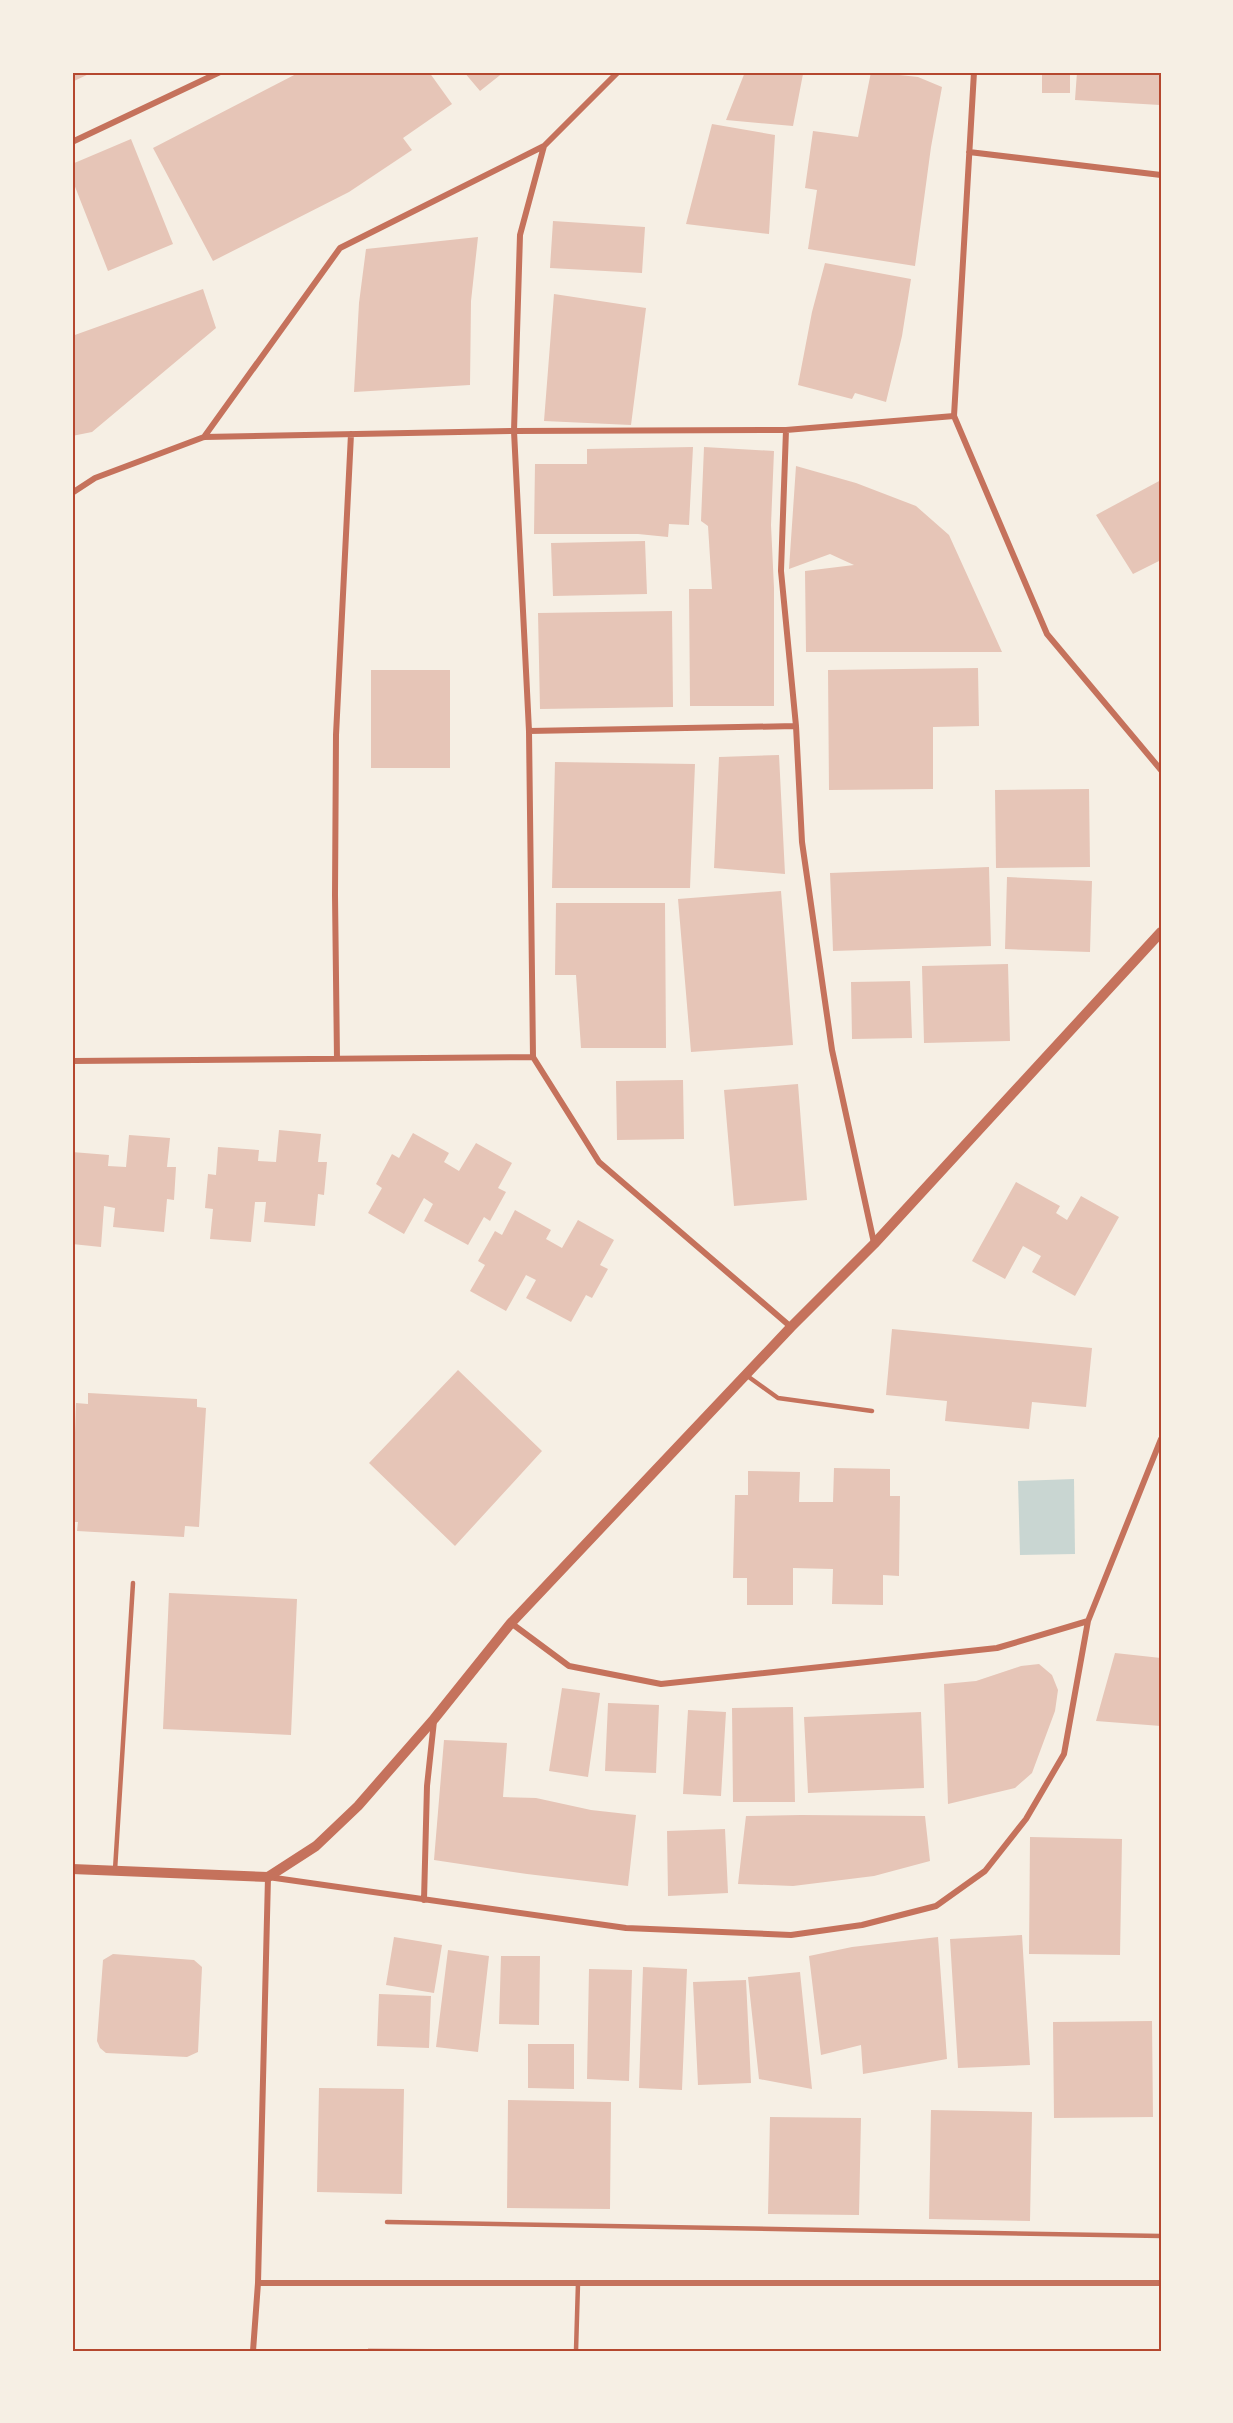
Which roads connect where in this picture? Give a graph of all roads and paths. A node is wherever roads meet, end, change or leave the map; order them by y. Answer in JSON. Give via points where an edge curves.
{"nodes":[{"id":1,"x":220,"y":72,"type":"edge"},
{"id":2,"x":618,"y":72,"type":"edge"},
{"id":3,"x":974,"y":72,"type":"edge"},
{"id":4,"x":72,"y":142,"type":"edge"},
{"id":5,"x":544,"y":146,"type":"junction"},
{"id":6,"x":969,"y":152,"type":"junction"},
{"id":7,"x":1161,"y":175,"type":"edge"},
{"id":8,"x":954,"y":416,"type":"junction"},
{"id":9,"x":786,"y":430,"type":"junction"},
{"id":10,"x":514,"y":431,"type":"junction"},
{"id":11,"x":351,"y":434,"type":"junction"},
{"id":12,"x":204,"y":437,"type":"junction"},
{"id":13,"x":72,"y":493,"type":"edge"},
{"id":14,"x":796,"y":726,"type":"junction"},
{"id":15,"x":529,"y":731,"type":"junction"},
{"id":16,"x":1161,"y":770,"type":"edge"},
{"id":17,"x":1161,"y":932,"type":"edge"},
{"id":18,"x":533,"y":1057,"type":"junction"},
{"id":19,"x":337,"y":1059,"type":"junction"},
{"id":20,"x":72,"y":1061,"type":"edge"},
{"id":21,"x":874,"y":1244,"type":"junction"},
{"id":22,"x":791,"y":1327,"type":"junction"},
{"id":23,"x":746,"y":1375,"type":"junction"},
{"id":24,"x":872,"y":1411,"type":"dead end"},
{"id":25,"x":1161,"y":1439,"type":"edge"},
{"id":26,"x":133,"y":1582,"type":"dead end"},
{"id":27,"x":1088,"y":1621,"type":"junction"},
{"id":28,"x":511,"y":1623,"type":"junction"},
{"id":29,"x":434,"y":1719,"type":"junction"},
{"id":30,"x":72,"y":1869,"type":"edge"},
{"id":31,"x":115,"y":1871,"type":"junction"},
{"id":32,"x":268,"y":1877,"type":"junction"},
{"id":33,"x":424,"y":1900,"type":"junction"},
{"id":34,"x":387,"y":2222,"type":"dead end"},
{"id":35,"x":1161,"y":2236,"type":"edge"},
{"id":36,"x":258,"y":2283,"type":"junction"},
{"id":37,"x":578,"y":2283,"type":"junction"},
{"id":38,"x":1161,"y":2283,"type":"edge"},
{"id":39,"x":253,"y":2351,"type":"edge"},
{"id":40,"x":576,"y":2351,"type":"edge"}],
"edges":[{"from":1,"to":4,"type":"street"},
{"from":2,"to":5,"type":"street"},
{"from":3,"to":6,"type":"street"},
{"from":5,"to":10,"type":"street","via":[[520,235]]},
{"from":5,"to":12,"type":"street","via":[[340,248]]},
{"from":6,"to":7,"type":"street"},
{"from":6,"to":8,"type":"street"},
{"from":8,"to":9,"type":"street"},
{"from":8,"to":16,"type":"street","via":[[1047,633]]},
{"from":9,"to":10,"type":"street"},
{"from":9,"to":14,"type":"street","via":[[781,571]]},
{"from":10,"to":11,"type":"street"},
{"from":10,"to":15,"type":"street"},
{"from":11,"to":12,"type":"street"},
{"from":11,"to":19,"type":"street","via":[[336,735]]},
{"from":12,"to":13,"type":"street","via":[[95,478]]},
{"from":14,"to":15,"type":"street"},
{"from":14,"to":21,"type":"street","via":[[802,842],[832,1050]]},
{"from":15,"to":18,"type":"street"},
{"from":17,"to":21,"type":"street"},
{"from":18,"to":19,"type":"street"},
{"from":18,"to":22,"type":"street","via":[[599,1162]]},
{"from":19,"to":20,"type":"street"},
{"from":21,"to":22,"type":"street"},
{"from":22,"to":23,"type":"street"},
{"from":23,"to":24,"type":"lane","via":[[778,1398]]},
{"from":23,"to":28,"type":"street"},
{"from":25,"to":27,"type":"street"},
{"from":26,"to":31,"type":"lane"},
{"from":27,"to":28,"type":"street","via":[[997,1648],[661,1684],[569,1666]]},
{"from":27,"to":33,"type":"street","via":[[1064,1754],[1026,1819],[985,1871],[936,1906],[862,1925],[791,1935],[626,1928]]},
{"from":28,"to":29,"type":"street"},
{"from":29,"to":32,"type":"street","via":[[325,1838]]},
{"from":29,"to":33,"type":"street","via":[[427,1786]]},
{"from":30,"to":31,"type":"street"},
{"from":31,"to":32,"type":"street"},
{"from":32,"to":33,"type":"street"},
{"from":32,"to":36,"type":"street"},
{"from":34,"to":35,"type":"lane"},
{"from":36,"to":37,"type":"street"},
{"from":36,"to":39,"type":"street"},
{"from":37,"to":38,"type":"street"},
{"from":37,"to":40,"type":"lane"}]}
